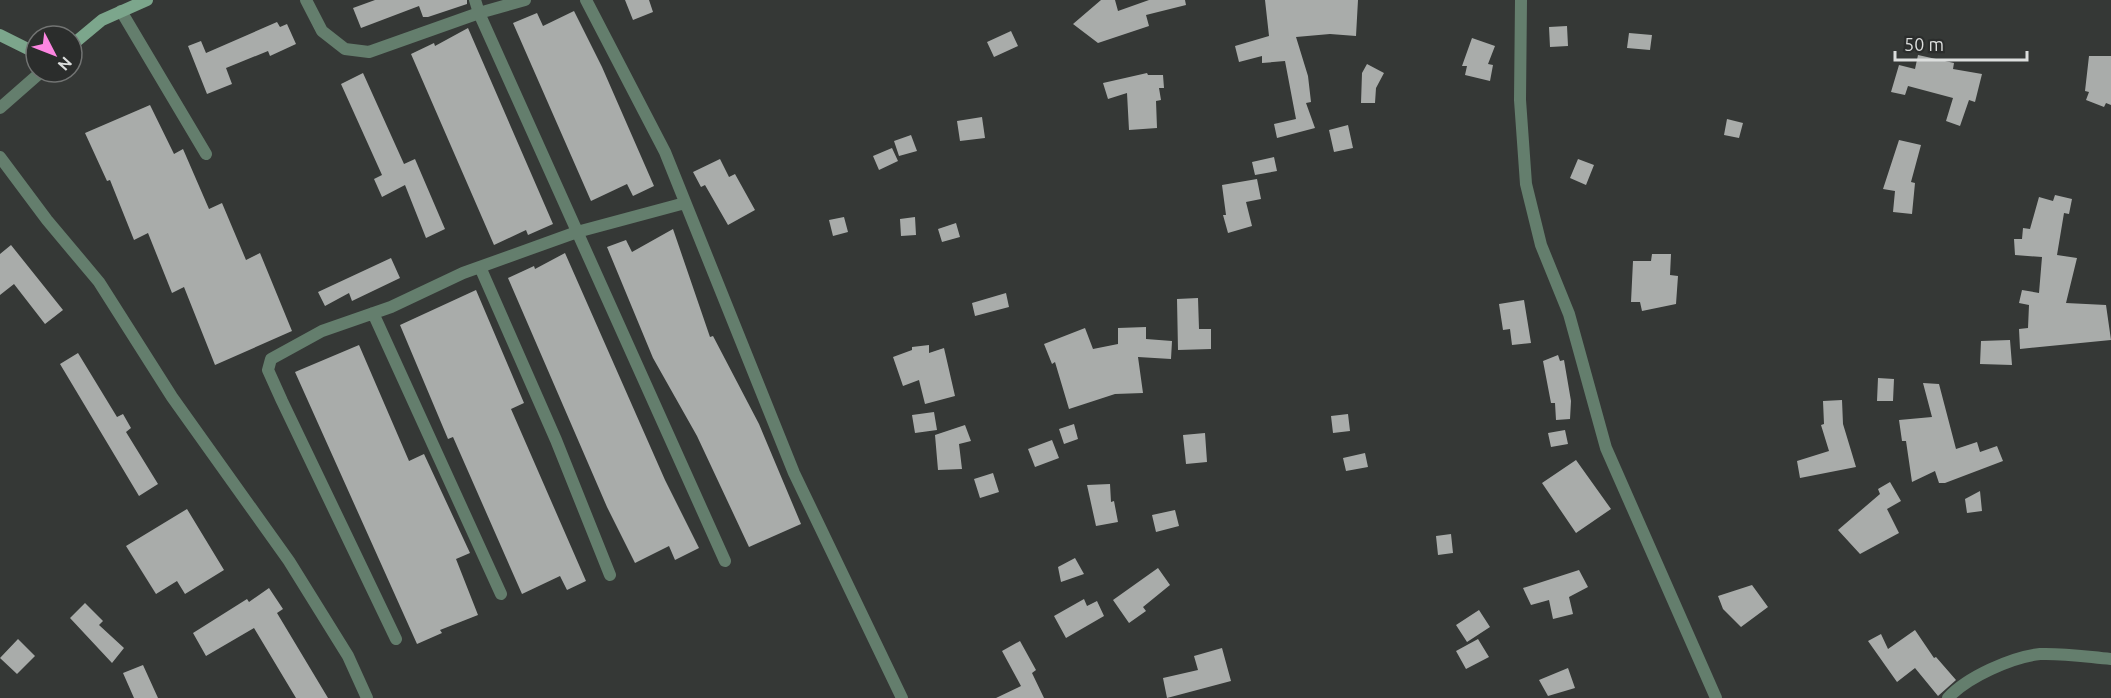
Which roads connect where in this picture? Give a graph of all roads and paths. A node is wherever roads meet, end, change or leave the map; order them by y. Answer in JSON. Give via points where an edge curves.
{"nodes":[{"id":1,"x":147,"y":0,"type":"edge"},
{"id":2,"x":306,"y":0,"type":"edge"},
{"id":3,"x":475,"y":0,"type":"edge"},
{"id":4,"x":525,"y":0,"type":"edge"},
{"id":5,"x":586,"y":0,"type":"edge"},
{"id":6,"x":1521,"y":0,"type":"edge"},
{"id":7,"x":122,"y":11,"type":"junction"},
{"id":8,"x":479,"y":13,"type":"junction"},
{"id":9,"x":0,"y":35,"type":"edge"},
{"id":10,"x":84,"y":35,"type":"edge"},
{"id":11,"x":24,"y":47,"type":"edge"},
{"id":12,"x":27,"y":84,"type":"edge"},
{"id":13,"x":0,"y":108,"type":"edge"},
{"id":14,"x":206,"y":154,"type":"dead end"},
{"id":15,"x":0,"y":157,"type":"edge"},
{"id":16,"x":685,"y":202,"type":"junction"},
{"id":17,"x":577,"y":232,"type":"junction"},
{"id":18,"x":480,"y":267,"type":"junction"},
{"id":19,"x":373,"y":313,"type":"junction"},
{"id":20,"x":725,"y":561,"type":"dead end"},
{"id":21,"x":610,"y":575,"type":"dead end"},
{"id":22,"x":501,"y":594,"type":"dead end"},
{"id":23,"x":396,"y":639,"type":"dead end"},
{"id":24,"x":2111,"y":659,"type":"edge"},
{"id":25,"x":367,"y":698,"type":"edge"},
{"id":26,"x":902,"y":698,"type":"edge"},
{"id":27,"x":1716,"y":698,"type":"edge"},
{"id":28,"x":1948,"y":698,"type":"edge"}],
"edges":[{"from":1,"to":7,"type":"main road"},
{"from":2,"to":8,"type":"street","via":[[321,32],[345,49],[369,52]]},
{"from":3,"to":8,"type":"street"},
{"from":4,"to":8,"type":"street"},
{"from":5,"to":16,"type":"street","via":[[665,152]]},
{"from":6,"to":27,"type":"street","via":[[1520,100],[1526,184],[1542,245],[1569,314],[1606,448]]},
{"from":7,"to":10,"type":"main road","via":[[102,20]]},
{"from":7,"to":14,"type":"street"},
{"from":8,"to":17,"type":"street"},
{"from":9,"to":11,"type":"main road"},
{"from":12,"to":13,"type":"street"},
{"from":15,"to":25,"type":"street","via":[[99,282],[172,397],[282,551],[348,656]]},
{"from":16,"to":17,"type":"street"},
{"from":16,"to":26,"type":"street","via":[[794,473]]},
{"from":17,"to":18,"type":"street"},
{"from":17,"to":20,"type":"street"},
{"from":18,"to":19,"type":"street"},
{"from":18,"to":21,"type":"street"},
{"from":19,"to":22,"type":"street"},
{"from":19,"to":23,"type":"street","via":[[322,331],[285,350],[271,359],[268,370]]},
{"from":24,"to":28,"type":"street","via":[[2040,654],[1968,680]]}]}
